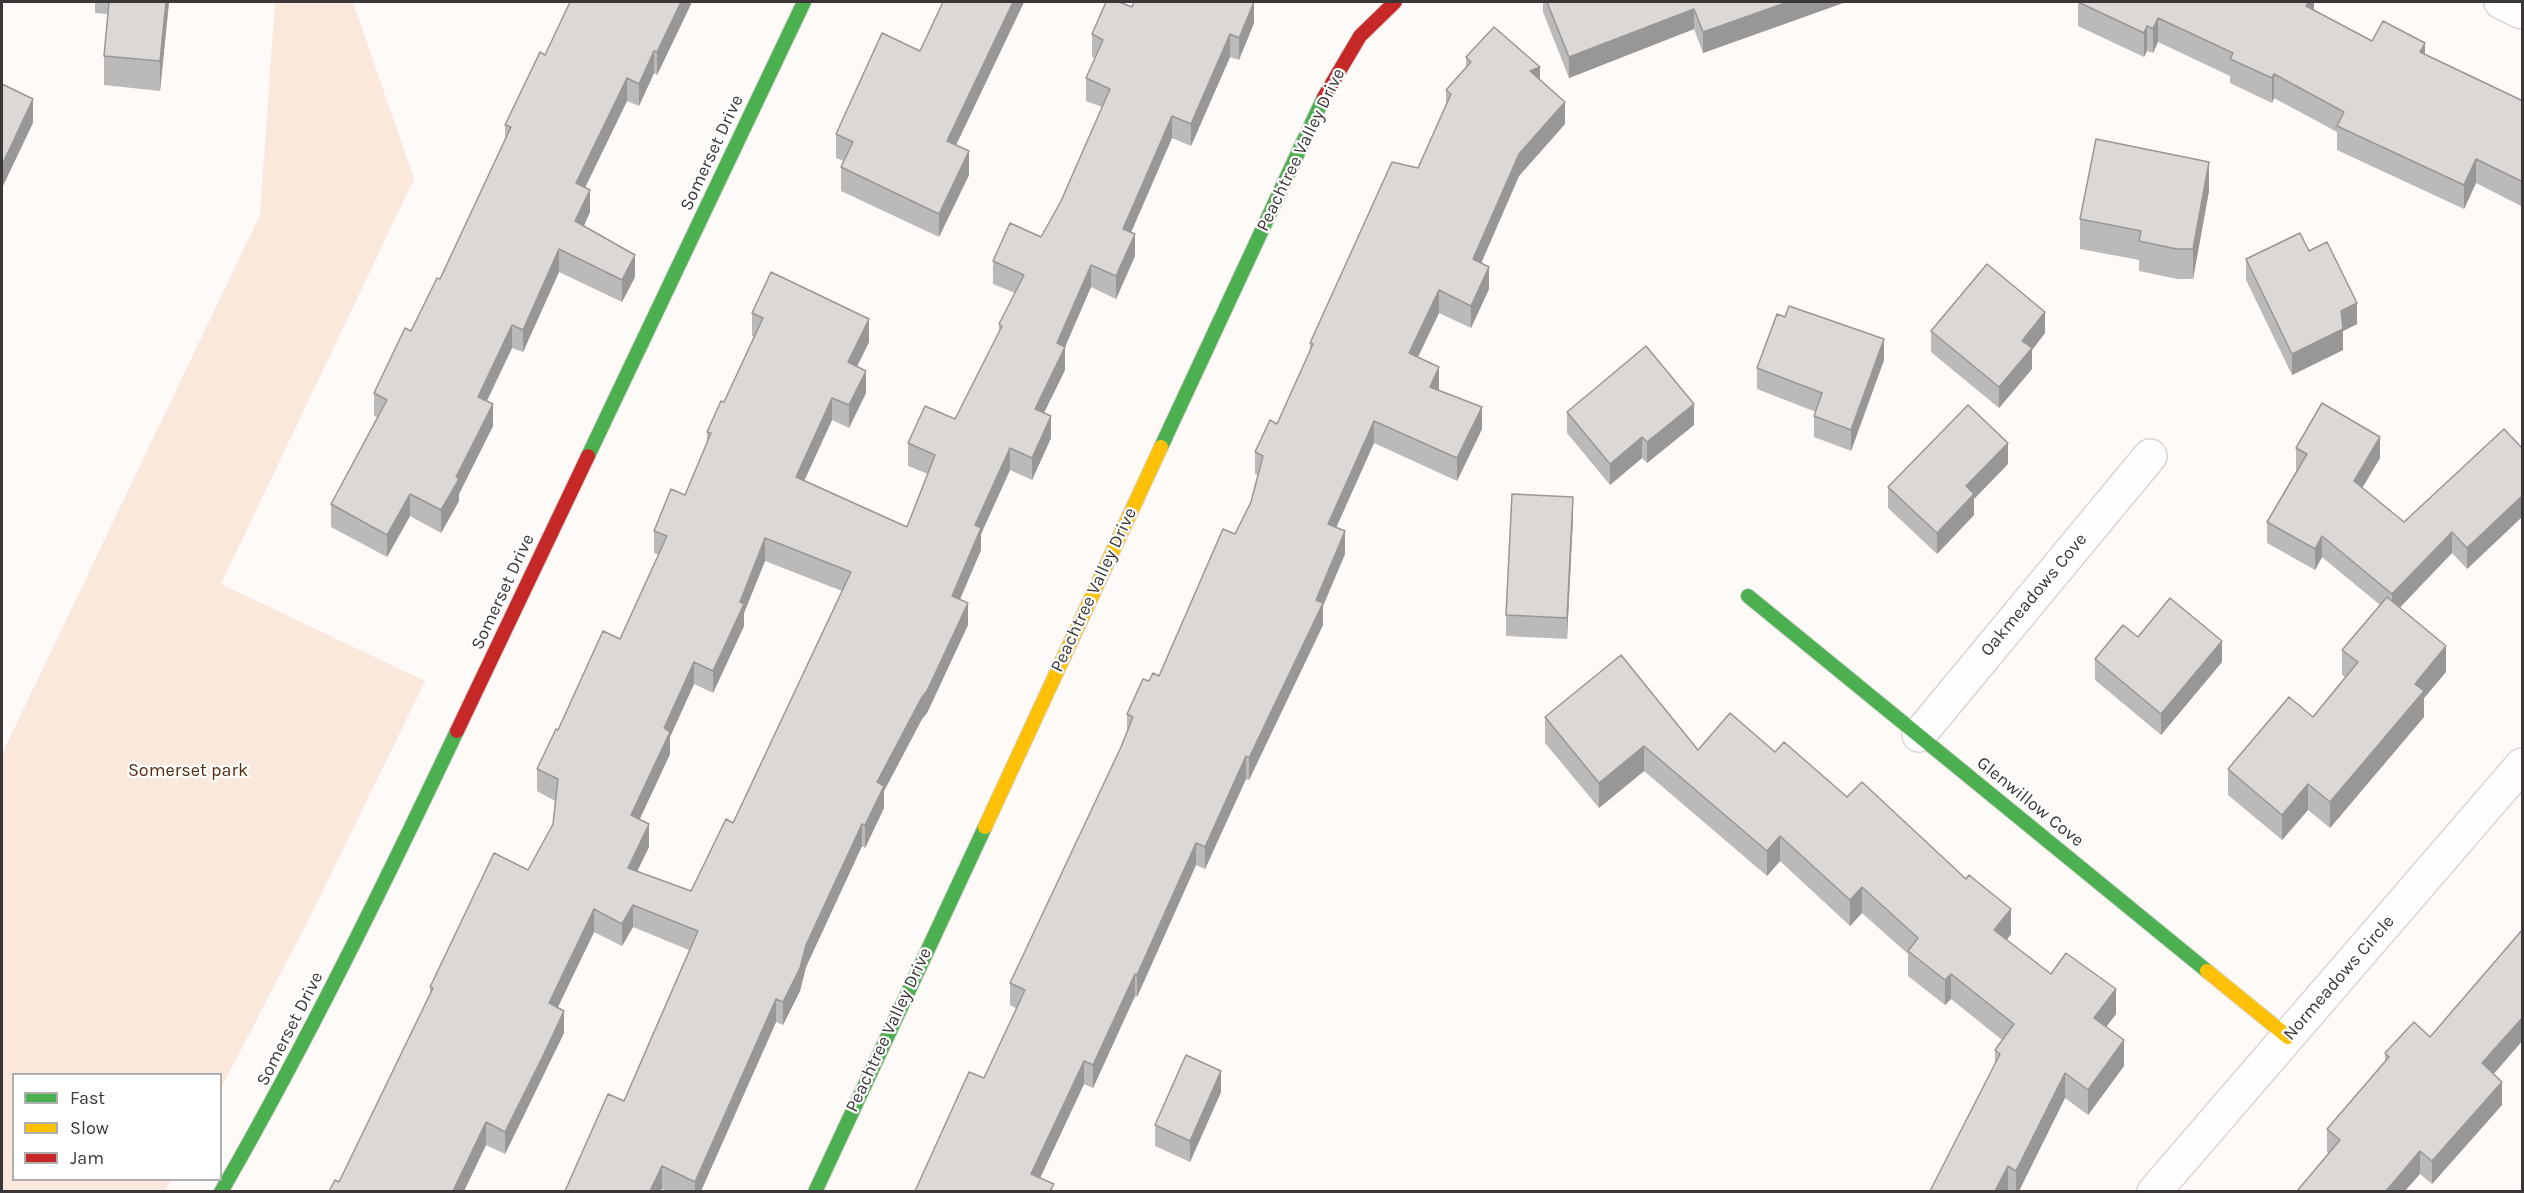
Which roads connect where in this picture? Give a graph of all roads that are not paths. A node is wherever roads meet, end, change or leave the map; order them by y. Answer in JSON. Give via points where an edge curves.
{"nodes":[{"id":1,"x":804,"y":2,"type":"edge"},
{"id":2,"x":1395,"y":2,"type":"edge"},
{"id":3,"x":2501,"y":2,"type":"edge"},
{"id":4,"x":2523,"y":12,"type":"edge"},
{"id":5,"x":2150,"y":456,"type":"dead end"},
{"id":6,"x":1748,"y":596,"type":"dead end"},
{"id":7,"x":1919,"y":735,"type":"junction"},
{"id":8,"x":2523,"y":765,"type":"edge"},
{"id":9,"x":2288,"y":1037,"type":"junction"},
{"id":10,"x":221,"y":1191,"type":"edge"},
{"id":11,"x":815,"y":1191,"type":"edge"},
{"id":12,"x":2154,"y":1191,"type":"edge"}],
"edges":[{"from":1,"to":10,"type":"street","name":"Somerset Drive","via":[[376,902],[268,1110]]},
{"from":2,"to":11,"type":"street","name":"Peachtree Valley Drive","via":[[1360,36],[1325,95]]},
{"from":3,"to":4,"type":"street"},
{"from":5,"to":7,"type":"street","name":"Oakmeadows Cove"},
{"from":6,"to":7,"type":"street","name":"Glenwillow Cove"},
{"from":7,"to":9,"type":"street","name":"Glenwillow Cove"},
{"from":8,"to":9,"type":"street","name":"Normeadows Circle"},
{"from":9,"to":12,"type":"street","name":"Normeadows Circle"}]}
